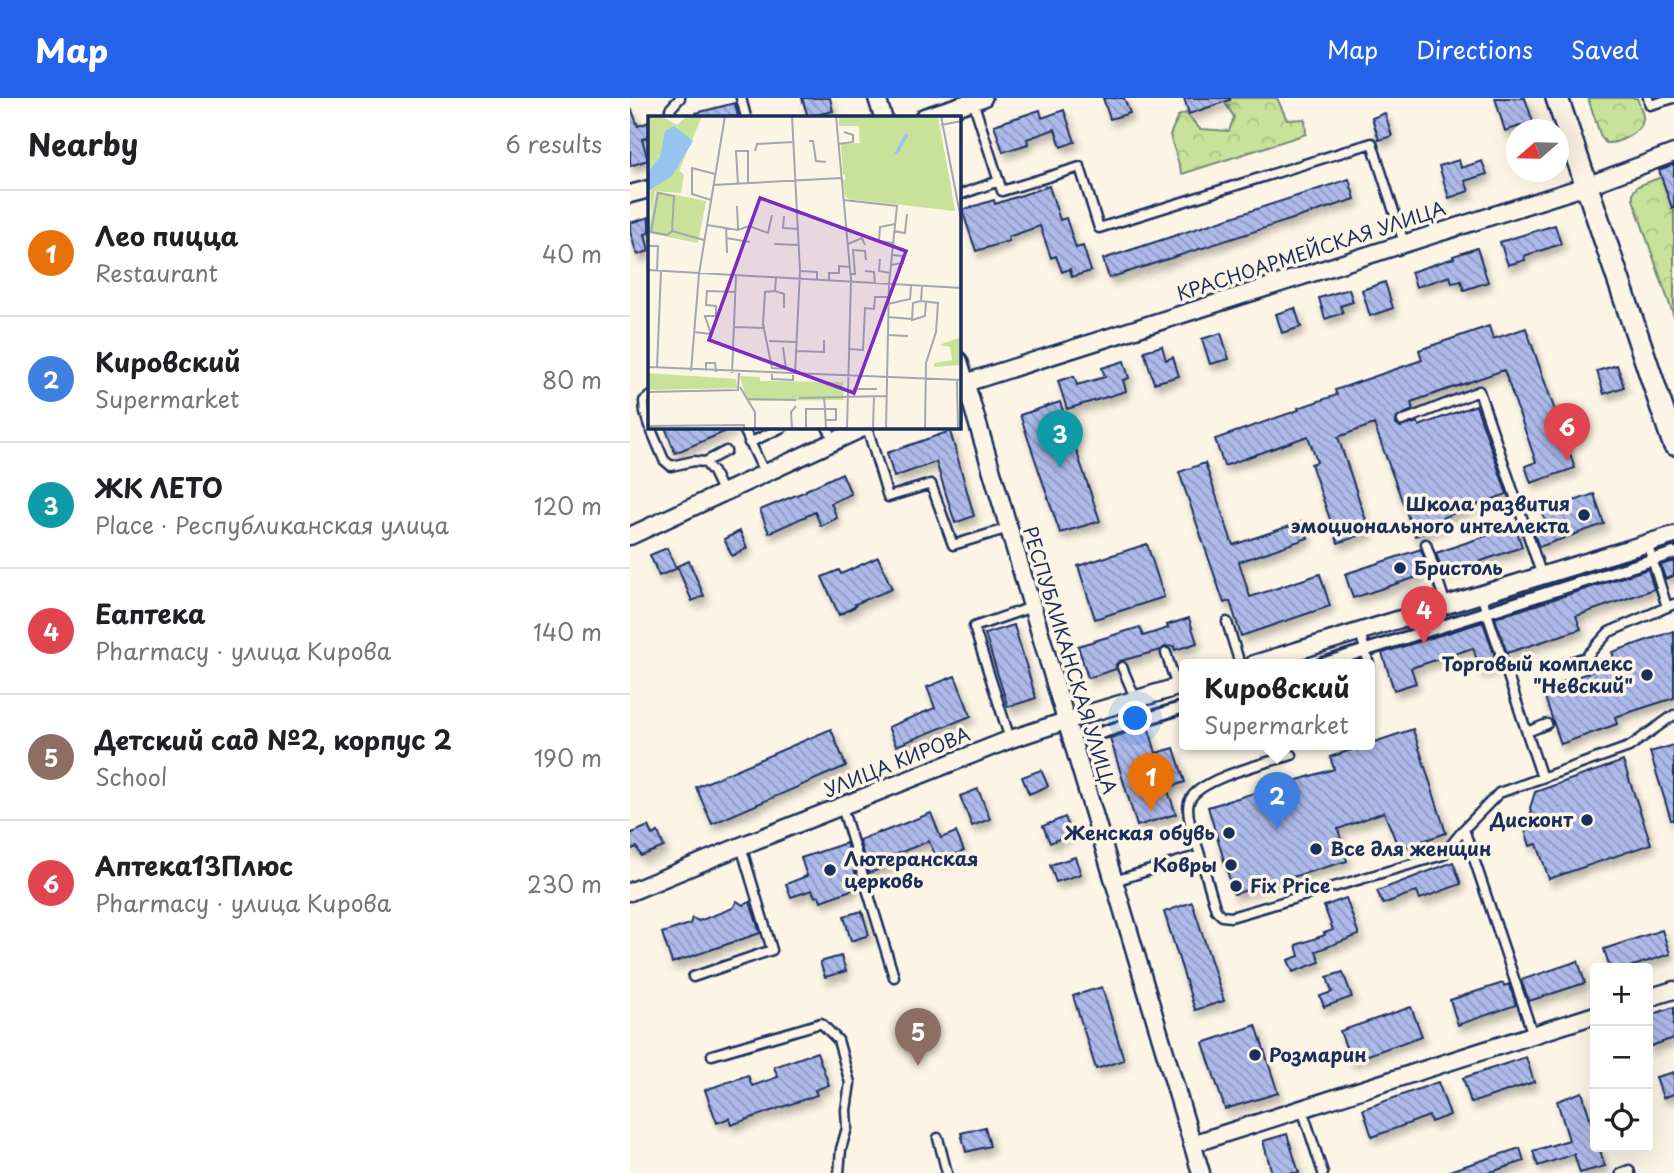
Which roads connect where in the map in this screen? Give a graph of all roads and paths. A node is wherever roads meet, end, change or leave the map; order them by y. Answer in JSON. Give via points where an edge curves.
{"nodes":[{"id":1,"x":680,"y":98,"type":"edge"},
{"id":2,"x":741,"y":98,"type":"edge"},
{"id":3,"x":877,"y":98,"type":"edge"},
{"id":4,"x":1557,"y":98,"type":"edge"},
{"id":5,"x":1648,"y":98,"type":"edge"},
{"id":6,"x":1674,"y":98,"type":"edge"},
{"id":7,"x":978,"y":100,"type":"edge"},
{"id":8,"x":672,"y":116,"type":"edge"},
{"id":9,"x":746,"y":116,"type":"edge"},
{"id":10,"x":883,"y":116,"type":"edge"},
{"id":11,"x":927,"y":116,"type":"edge"},
{"id":12,"x":1674,"y":153,"type":"edge"},
{"id":13,"x":999,"y":181,"type":"junction"},
{"id":14,"x":1586,"y":186,"type":"junction"},
{"id":15,"x":648,"y":189,"type":"edge"},
{"id":16,"x":630,"y":194,"type":"edge"},
{"id":17,"x":961,"y":194,"type":"edge"},
{"id":18,"x":1404,"y":243,"type":"junction"},
{"id":19,"x":962,"y":383,"type":"edge"},
{"id":20,"x":648,"y":398,"type":"edge"},
{"id":21,"x":648,"y":421,"type":"edge"},
{"id":22,"x":1402,"y":421,"type":"dead end"},
{"id":23,"x":651,"y":429,"type":"edge"},
{"id":24,"x":744,"y":429,"type":"edge"},
{"id":25,"x":779,"y":429,"type":"edge"},
{"id":26,"x":856,"y":429,"type":"edge"},
{"id":27,"x":867,"y":429,"type":"edge"},
{"id":28,"x":831,"y":434,"type":"edge"},
{"id":29,"x":749,"y":443,"type":"junction"},
{"id":30,"x":1674,"y":444,"type":"edge"},
{"id":31,"x":726,"y":451,"type":"dead end"},
{"id":32,"x":705,"y":462,"type":"junction"},
{"id":33,"x":765,"y":474,"type":"junction"},
{"id":34,"x":723,"y":493,"type":"junction"},
{"id":35,"x":1009,"y":528,"type":"junction"},
{"id":36,"x":1674,"y":535,"type":"edge"},
{"id":37,"x":630,"y":536,"type":"edge"},
{"id":38,"x":1647,"y":543,"type":"junction"},
{"id":39,"x":1426,"y":544,"type":"dead end"},
{"id":40,"x":1674,"y":553,"type":"edge"},
{"id":41,"x":1652,"y":560,"type":"junction"},
{"id":42,"x":1542,"y":576,"type":"junction"},
{"id":43,"x":1481,"y":594,"type":"junction"},
{"id":44,"x":1446,"y":605,"type":"junction"},
{"id":45,"x":1670,"y":605,"type":"edge"},
{"id":46,"x":1032,"y":607,"type":"junction"},
{"id":47,"x":1487,"y":612,"type":"junction"},
{"id":48,"x":1227,"y":622,"type":"dead end"},
{"id":49,"x":1360,"y":632,"type":"junction"},
{"id":50,"x":1167,"y":653,"type":"dead end"},
{"id":51,"x":1238,"y":659,"type":"edge"},
{"id":52,"x":1271,"y":659,"type":"edge"},
{"id":53,"x":1338,"y":659,"type":"edge"},
{"id":54,"x":1368,"y":659,"type":"edge"},
{"id":55,"x":1122,"y":667,"type":"dead end"},
{"id":56,"x":1548,"y":669,"type":"dead end"},
{"id":57,"x":1179,"y":681,"type":"edge"},
{"id":58,"x":1179,"y":687,"type":"edge"},
{"id":59,"x":1136,"y":700,"type":"junction"},
{"id":60,"x":1179,"y":709,"type":"edge"},
{"id":61,"x":1674,"y":715,"type":"edge"},
{"id":62,"x":1066,"y":721,"type":"junction"},
{"id":63,"x":1547,"y":724,"type":"dead end"},
{"id":64,"x":1527,"y":732,"type":"junction"},
{"id":65,"x":1097,"y":734,"type":"dead end"},
{"id":66,"x":1011,"y":740,"type":"junction"},
{"id":67,"x":1292,"y":755,"type":"dead end"},
{"id":68,"x":1542,"y":778,"type":"junction"},
{"id":69,"x":842,"y":807,"type":"junction"},
{"id":70,"x":1464,"y":829,"type":"junction"},
{"id":71,"x":1194,"y":834,"type":"junction"},
{"id":72,"x":1184,"y":837,"type":"dead end"},
{"id":73,"x":741,"y":846,"type":"junction"},
{"id":74,"x":1199,"y":855,"type":"junction"},
{"id":75,"x":1114,"y":881,"type":"junction"},
{"id":76,"x":630,"y":892,"type":"edge"},
{"id":77,"x":693,"y":976,"type":"dead end"},
{"id":78,"x":894,"y":977,"type":"dead end"},
{"id":79,"x":1674,"y":990,"type":"edge"},
{"id":80,"x":1653,"y":996,"type":"edge"},
{"id":81,"x":1590,"y":1017,"type":"edge"},
{"id":82,"x":1533,"y":1035,"type":"junction"},
{"id":83,"x":712,"y":1055,"type":"dead end"},
{"id":84,"x":1302,"y":1109,"type":"junction"},
{"id":85,"x":938,"y":1138,"type":"dead end"},
{"id":86,"x":1192,"y":1144,"type":"junction"},
{"id":87,"x":839,"y":1173,"type":"edge"},
{"id":88,"x":947,"y":1173,"type":"edge"},
{"id":89,"x":1201,"y":1173,"type":"edge"},
{"id":90,"x":1322,"y":1173,"type":"edge"},
{"id":91,"x":1621,"y":1173,"type":"edge"},
{"id":92,"x":1630,"y":1173,"type":"edge"}],
"edges":[{"from":1,"to":8,"type":"lane","via":[[670,109]]},
{"from":2,"to":9,"type":"lane"},
{"from":3,"to":10,"type":"street"},
{"from":4,"to":14,"type":"main road"},
{"from":5,"to":6,"type":"lane","via":[[1650,105]]},
{"from":7,"to":11,"type":"street"},
{"from":7,"to":13,"type":"lane"},
{"from":12,"to":14,"type":"street","name":"КРАСНОАРМЕЙСКАЯ УЛИЦА"},
{"from":13,"to":17,"type":"lane"},
{"from":13,"to":18,"type":"lane","via":[[1002,191],[1080,167],[1099,228],[1372,143]]},
{"from":14,"to":18,"type":"street","name":"КРАСНОАРМЕЙСКАЯ УЛИЦА"},
{"from":14,"to":30,"type":"main road"},
{"from":15,"to":16,"type":"street"},
{"from":18,"to":19,"type":"street","name":"КРАСНОАРМЕЙСКАЯ УЛИЦА"},
{"from":19,"to":35,"type":"street","name":"РЕСПУБЛИКАНСКАЯ УЛИЦА"},
{"from":20,"to":21,"type":"lane","via":[[644,401]]},
{"from":22,"to":42,"type":"lane","via":[[1479,391]]},
{"from":23,"to":32,"type":"lane","via":[[671,466]]},
{"from":24,"to":29,"type":"lane"},
{"from":25,"to":29,"type":"lane"},
{"from":26,"to":28,"type":"street"},
{"from":27,"to":35,"type":"lane","via":[[888,497],[931,484],[953,545]]},
{"from":28,"to":33,"type":"street"},
{"from":29,"to":33,"type":"lane"},
{"from":31,"to":32,"type":"lane"},
{"from":32,"to":34,"type":"lane"},
{"from":33,"to":34,"type":"street"},
{"from":34,"to":37,"type":"street"},
{"from":35,"to":46,"type":"street","name":"РЕСПУБЛИКАНСКАЯ УЛИЦА"},
{"from":36,"to":38,"type":"street"},
{"from":38,"to":41,"type":"lane"},
{"from":38,"to":42,"type":"street"},
{"from":39,"to":44,"type":"lane"},
{"from":40,"to":41,"type":"street"},
{"from":41,"to":45,"type":"lane"},
{"from":41,"to":47,"type":"street"},
{"from":42,"to":43,"type":"street"},
{"from":43,"to":44,"type":"street"},
{"from":43,"to":47,"type":"lane"},
{"from":44,"to":49,"type":"street"},
{"from":45,"to":56,"type":"lane","via":[[1609,632],[1586,656]]},
{"from":46,"to":62,"type":"street","name":"РЕСПУБЛИКАНСКАЯ УЛИЦА"},
{"from":46,"to":66,"type":"lane","via":[[975,627]]},
{"from":47,"to":53,"type":"street"},
{"from":47,"to":64,"type":"lane"},
{"from":48,"to":51,"type":"lane"},
{"from":49,"to":52,"type":"street"},
{"from":49,"to":54,"type":"lane"},
{"from":50,"to":57,"type":"lane"},
{"from":55,"to":59,"type":"lane"},
{"from":58,"to":59,"type":"street","name":"УЛИЦА КИРОВА"},
{"from":59,"to":62,"type":"street","name":"УЛИЦА КИРОВА"},
{"from":60,"to":65,"type":"street"},
{"from":61,"to":68,"type":"lane","via":[[1629,747]]},
{"from":62,"to":66,"type":"street","name":"УЛИЦА КИРОВА"},
{"from":62,"to":75,"type":"street","name":"РЕСПУБЛИКАНСКАЯ УЛИЦА"},
{"from":63,"to":64,"type":"lane"},
{"from":64,"to":68,"type":"lane"},
{"from":66,"to":69,"type":"street","name":"УЛИЦА КИРОВА"},
{"from":67,"to":71,"type":"lane","via":[[1195,791],[1188,814]]},
{"from":68,"to":70,"type":"lane","via":[[1499,793]]},
{"from":69,"to":73,"type":"street","name":"УЛИЦА КИРОВА"},
{"from":69,"to":78,"type":"lane"},
{"from":70,"to":74,"type":"lane","via":[[1443,856],[1231,917],[1216,910]]},
{"from":70,"to":82,"type":"lane"},
{"from":71,"to":72,"type":"lane"},
{"from":71,"to":74,"type":"lane"},
{"from":73,"to":76,"type":"street","name":"УЛИЦА КИРОВА"},
{"from":73,"to":77,"type":"lane","via":[[772,950]]},
{"from":74,"to":75,"type":"lane"},
{"from":75,"to":86,"type":"street","name":"РЕСПУБЛИКАНСКАЯ УЛИЦА"},
{"from":79,"to":80,"type":"street"},
{"from":81,"to":82,"type":"street"},
{"from":82,"to":84,"type":"street"},
{"from":83,"to":87,"type":"lane","via":[[821,1023],[838,1040],[850,1083]]},
{"from":84,"to":86,"type":"street"},
{"from":84,"to":90,"type":"lane"},
{"from":85,"to":88,"type":"lane"},
{"from":86,"to":89,"type":"street","name":"РЕСПУБЛИКАНСКАЯ УЛИЦА"},
{"from":91,"to":92,"type":"lane"}]}
